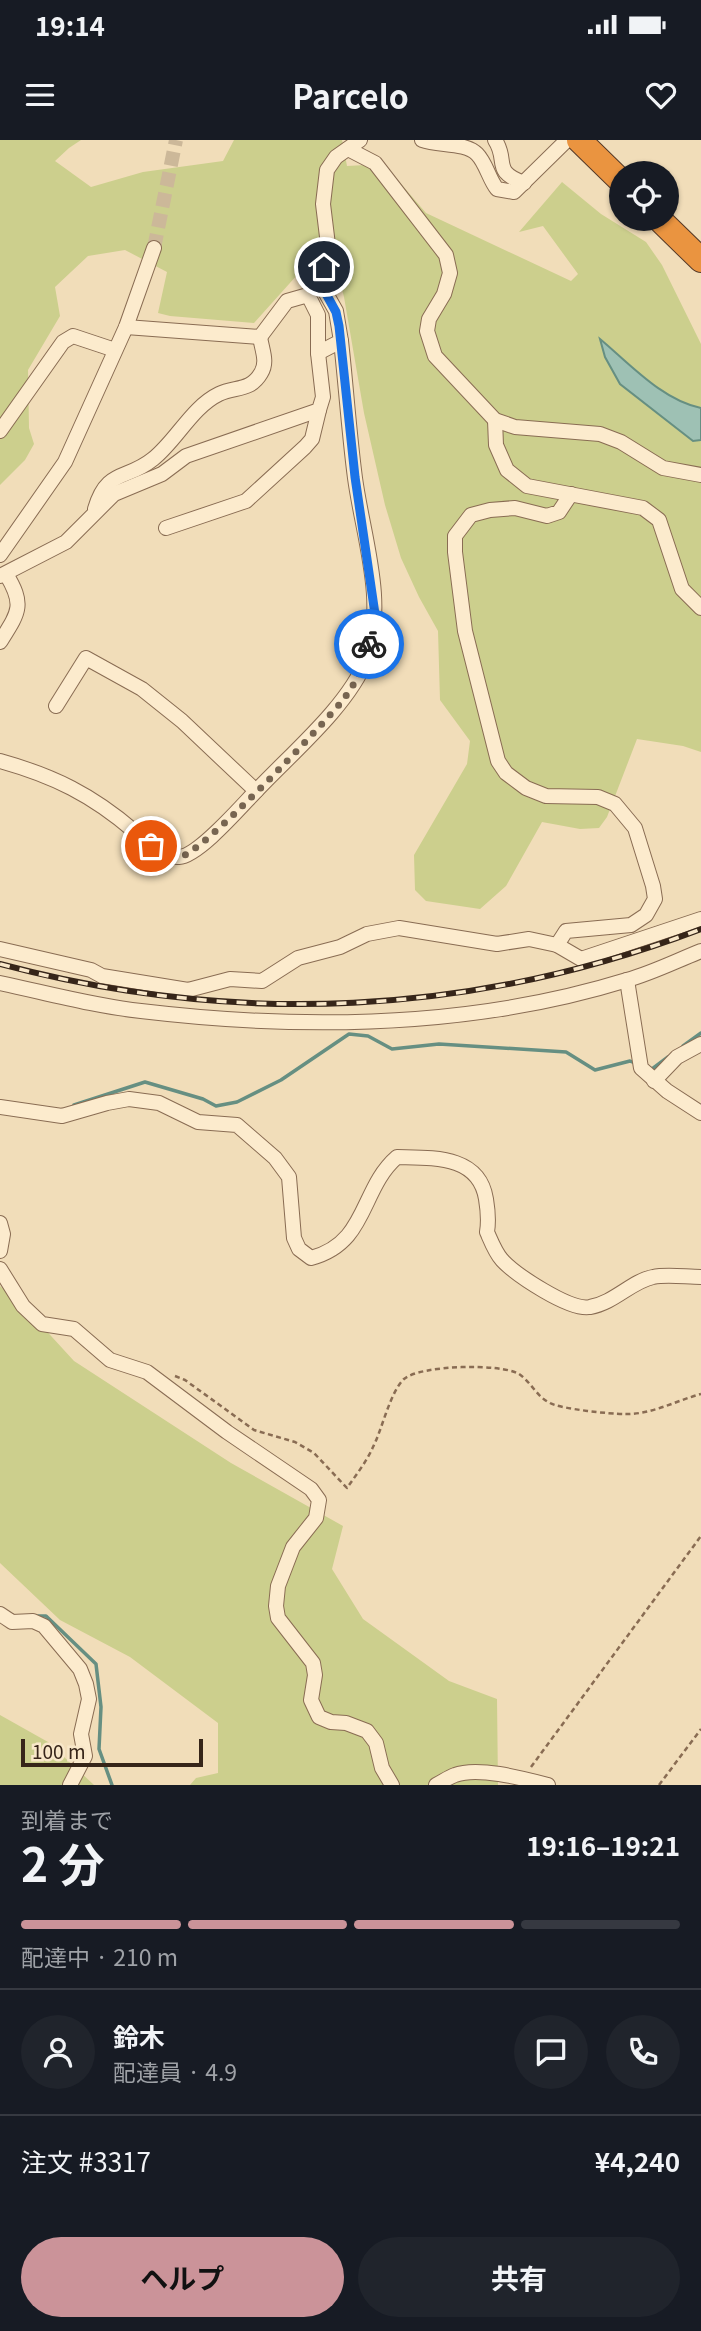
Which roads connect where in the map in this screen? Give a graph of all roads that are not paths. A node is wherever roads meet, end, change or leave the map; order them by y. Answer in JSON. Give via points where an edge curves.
{"nodes":[{"id":1,"x":422,"y":140,"type":"edge"},
{"id":2,"x":495,"y":140,"type":"edge"},
{"id":3,"x":567,"y":140,"type":"edge"},
{"id":4,"x":579,"y":140,"type":"edge"},
{"id":5,"x":354,"y":144,"type":"edge"},
{"id":6,"x":609,"y":169,"type":"edge"},
{"id":7,"x":529,"y":180,"type":"junction"},
{"id":8,"x":671,"y":231,"type":"edge"},
{"id":9,"x":154,"y":248,"type":"tunnel mouth"},
{"id":10,"x":701,"y":260,"type":"edge"},
{"id":11,"x":126,"y":327,"type":"junction"},
{"id":12,"x":260,"y":337,"type":"junction"},
{"id":13,"x":341,"y":341,"type":"junction"},
{"id":14,"x":115,"y":350,"type":"junction"},
{"id":15,"x":318,"y":353,"type":"junction"},
{"id":16,"x":319,"y":410,"type":"junction"},
{"id":17,"x":495,"y":420,"type":"junction"},
{"id":18,"x":0,"y":431,"type":"edge"},
{"id":19,"x":701,"y":475,"type":"edge"},
{"id":20,"x":570,"y":494,"type":"junction"},
{"id":21,"x":94,"y":515,"type":"junction"},
{"id":22,"x":166,"y":528,"type":"dead end"},
{"id":23,"x":0,"y":555,"type":"edge"},
{"id":24,"x":3,"y":575,"type":"edge"},
{"id":25,"x":701,"y":608,"type":"edge"},
{"id":26,"x":0,"y":642,"type":"edge"},
{"id":27,"x":56,"y":706,"type":"dead end"},
{"id":28,"x":0,"y":761,"type":"edge"},
{"id":29,"x":256,"y":791,"type":"junction"},
{"id":30,"x":701,"y":919,"type":"edge"},
{"id":31,"x":557,"y":945,"type":"junction"},
{"id":32,"x":0,"y":949,"type":"edge"},
{"id":33,"x":701,"y":951,"type":"edge"},
{"id":34,"x":627,"y":980,"type":"junction"},
{"id":35,"x":0,"y":983,"type":"edge"},
{"id":36,"x":701,"y":1044,"type":"edge"},
{"id":37,"x":654,"y":1081,"type":"junction"},
{"id":38,"x":0,"y":1107,"type":"edge"},
{"id":39,"x":701,"y":1113,"type":"edge"},
{"id":40,"x":0,"y":1223,"type":"edge"},
{"id":41,"x":0,"y":1251,"type":"edge"},
{"id":42,"x":0,"y":1269,"type":"edge"},
{"id":43,"x":701,"y":1277,"type":"edge"},
{"id":44,"x":0,"y":1614,"type":"edge"},
{"id":45,"x":71,"y":1785,"type":"edge"},
{"id":46,"x":392,"y":1785,"type":"edge"},
{"id":47,"x":436,"y":1785,"type":"edge"},
{"id":48,"x":548,"y":1785,"type":"edge"}],
"edges":[{"from":1,"to":7,"type":"street","via":[[465,146],[478,155],[497,189],[514,192]]},
{"from":2,"to":7,"type":"street","via":[[505,173]]},
{"from":3,"to":7,"type":"street"},
{"from":4,"to":6,"type":"highway"},
{"from":5,"to":13,"type":"street","via":[[327,170],[323,204],[328,253],[319,281],[336,312]]},
{"from":5,"to":17,"type":"street","via":[[376,163],[446,255],[450,273],[426,331],[435,356]]},
{"from":8,"to":10,"type":"highway"},
{"from":9,"to":11,"type":"street"},
{"from":11,"to":12,"type":"street"},
{"from":11,"to":14,"type":"street"},
{"from":12,"to":15,"type":"street","via":[[287,301],[308,295],[318,315]]},
{"from":12,"to":21,"type":"street","via":[[265,363],[250,387],[219,394],[194,414],[155,458],[112,479],[105,485]]},
{"from":13,"to":15,"type":"street"},
{"from":13,"to":29,"type":"street","via":[[375,614],[365,661],[343,700]]},
{"from":14,"to":18,"type":"street","via":[[73,336],[64,342]]},
{"from":14,"to":23,"type":"street","via":[[65,462]]},
{"from":15,"to":16,"type":"street","via":[[323,397]]},
{"from":16,"to":21,"type":"street","via":[[186,456],[162,474],[114,494]]},
{"from":16,"to":22,"type":"street","via":[[306,447],[246,501]]},
{"from":17,"to":19,"type":"street","via":[[515,427],[600,434],[663,468]]},
{"from":17,"to":20,"type":"street","via":[[496,445],[507,470],[527,486]]},
{"from":20,"to":25,"type":"street","via":[[643,508],[659,520],[682,589]]},
{"from":20,"to":31,"type":"street","via":[[559,512],[547,516],[515,508],[471,516],[455,536],[465,631],[498,761],[526,788],[546,796],[598,797],[615,804],[635,828],[653,886],[655,899],[646,915],[631,925],[566,931]]},
{"from":21,"to":24,"type":"street","via":[[66,542]]},
{"from":24,"to":26,"type":"street","via":[[18,593],[18,607]]},
{"from":27,"to":29,"type":"street","via":[[86,658],[142,690],[182,721]]},
{"from":28,"to":29,"type":"street","via":[[78,790],[161,853],[180,857],[197,849]]},
{"from":30,"to":31,"type":"street","via":[[581,959]]},
{"from":31,"to":32,"type":"street","via":[[529,939],[497,944],[400,928],[367,934],[298,958],[262,981],[230,979],[188,990],[102,976]]},
{"from":33,"to":34,"type":"street"},
{"from":34,"to":35,"type":"street","via":[[535,1003],[443,1015],[268,1023],[138,1011]]},
{"from":34,"to":37,"type":"street","via":[[641,1068]]},
{"from":36,"to":37,"type":"street","via":[[677,1058]]},
{"from":37,"to":39,"type":"street"},
{"from":38,"to":43,"type":"street","via":[[62,1116],[129,1099],[159,1103],[198,1122],[237,1125],[275,1158],[289,1177],[294,1238],[311,1258],[328,1253],[352,1232],[376,1181],[397,1157],[469,1167],[484,1186],[486,1232],[499,1257],[513,1271],[568,1303],[589,1308],[619,1297],[652,1276]]},
{"from":40,"to":41,"type":"street","via":[[4,1234]]},
{"from":42,"to":46,"type":"street","via":[[23,1306],[41,1324],[74,1329],[110,1360],[147,1373],[311,1489],[320,1500],[316,1517],[293,1546],[278,1586],[278,1618],[313,1663],[311,1700],[319,1717],[367,1731]]},
{"from":44,"to":45,"type":"street","via":[[12,1622],[33,1621],[44,1626],[80,1669],[89,1699],[81,1734],[85,1756]]},
{"from":47,"to":48,"type":"street","via":[[458,1774],[488,1773]]}]}
